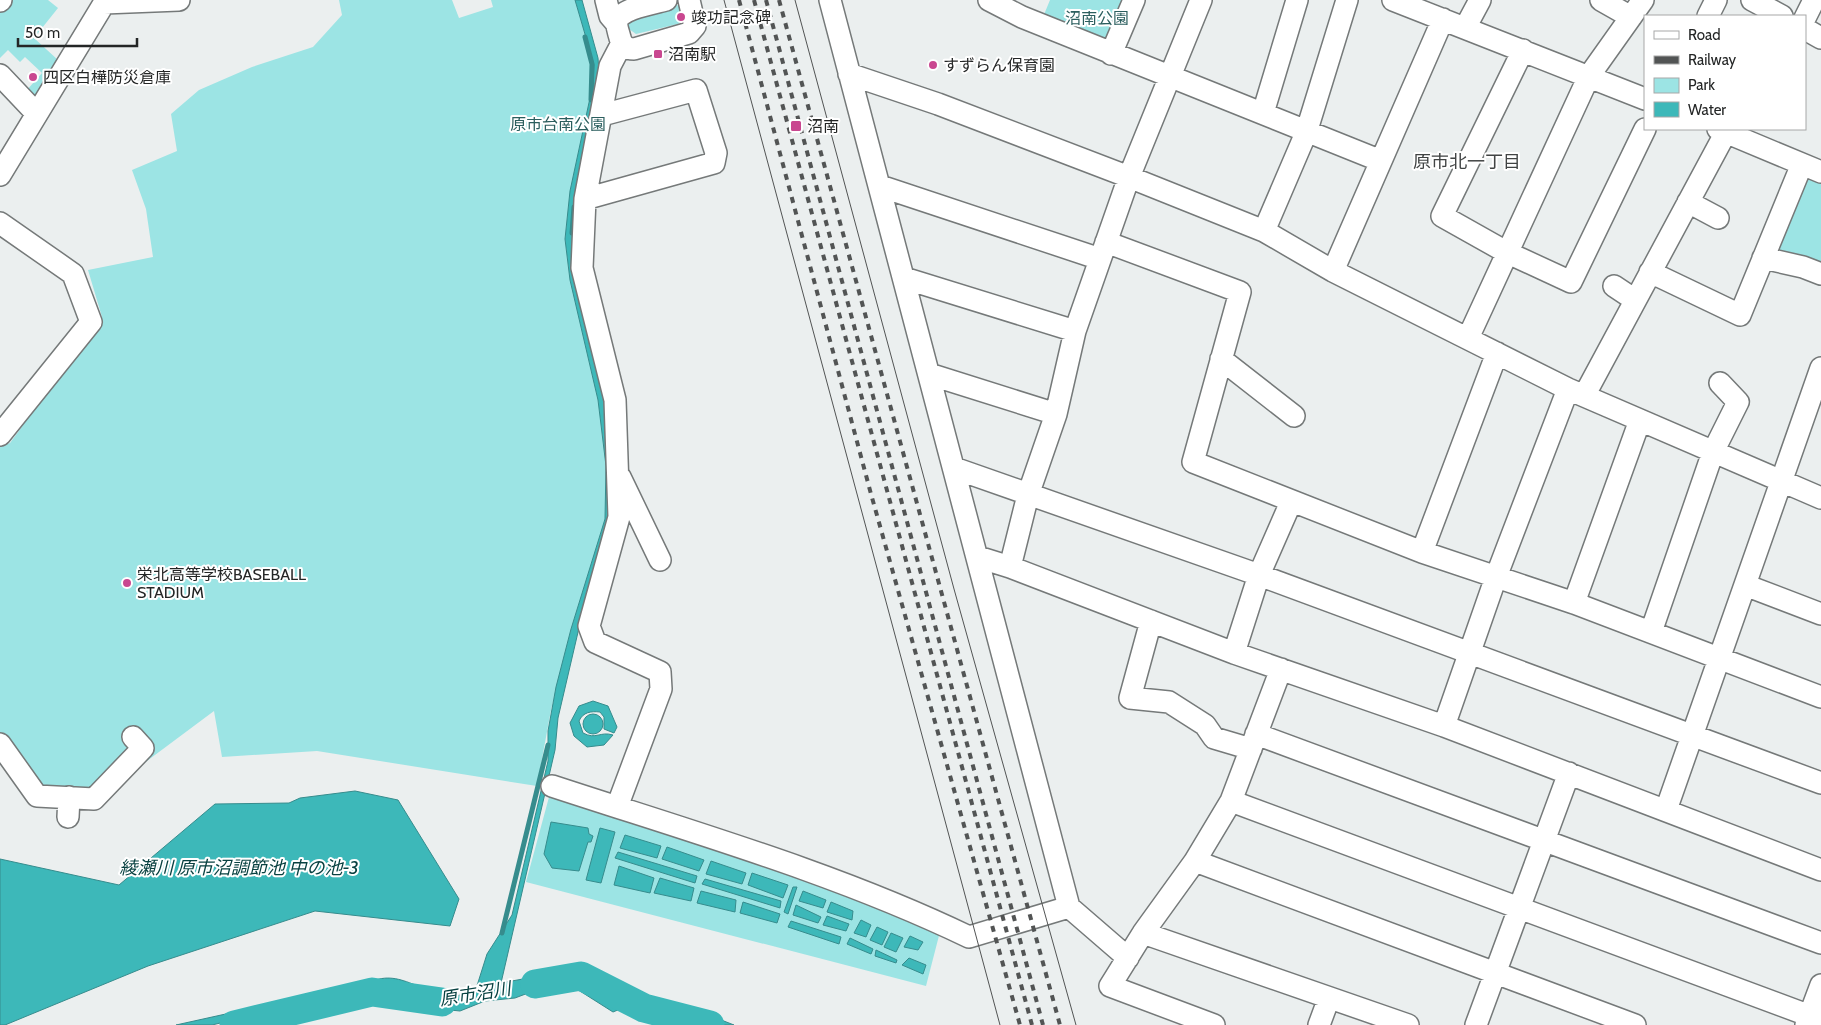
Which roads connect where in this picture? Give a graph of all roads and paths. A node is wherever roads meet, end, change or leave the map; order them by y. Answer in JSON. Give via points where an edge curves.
{"nodes":[{"id":1,"x":179,"y":0,"type":"edge"},
{"id":2,"x":606,"y":0,"type":"edge"},
{"id":3,"x":666,"y":0,"type":"edge"},
{"id":4,"x":689,"y":0,"type":"edge"},
{"id":5,"x":830,"y":0,"type":"edge"},
{"id":6,"x":989,"y":0,"type":"edge"},
{"id":7,"x":1134,"y":0,"type":"edge"},
{"id":8,"x":1201,"y":0,"type":"edge"},
{"id":9,"x":1297,"y":0,"type":"edge"},
{"id":10,"x":1347,"y":0,"type":"edge"},
{"id":11,"x":1393,"y":0,"type":"edge"},
{"id":12,"x":1480,"y":0,"type":"edge"},
{"id":13,"x":1600,"y":0,"type":"edge"},
{"id":14,"x":1716,"y":0,"type":"edge"},
{"id":15,"x":1752,"y":0,"type":"edge"},
{"id":16,"x":1814,"y":0,"type":"edge"},
{"id":17,"x":105,"y":2,"type":"edge"},
{"id":18,"x":646,"y":3,"type":"edge"},
{"id":19,"x":1637,"y":9,"type":"edge"},
{"id":20,"x":1708,"y":15,"type":"edge"},
{"id":21,"x":1780,"y":15,"type":"edge"},
{"id":22,"x":1806,"y":16,"type":"edge"},
{"id":23,"x":1442,"y":19,"type":"junction"},
{"id":24,"x":1465,"y":28,"type":"junction"},
{"id":25,"x":1806,"y":30,"type":"edge"},
{"id":26,"x":619,"y":33,"type":"junction"},
{"id":27,"x":1821,"y":38,"type":"edge"},
{"id":28,"x":1523,"y":50,"type":"junction"},
{"id":29,"x":1111,"y":54,"type":"junction"},
{"id":30,"x":849,"y":74,"type":"junction"},
{"id":31,"x":0,"y":75,"type":"edge"},
{"id":32,"x":1589,"y":76,"type":"junction"},
{"id":33,"x":1169,"y":77,"type":"junction"},
{"id":34,"x":1644,"y":99,"type":"edge"},
{"id":35,"x":36,"y":113,"type":"junction"},
{"id":36,"x":1263,"y":113,"type":"junction"},
{"id":37,"x":602,"y":114,"type":"junction"},
{"id":38,"x":1645,"y":130,"type":"edge"},
{"id":39,"x":1732,"y":131,"type":"edge"},
{"id":40,"x":1306,"y":132,"type":"junction"},
{"id":41,"x":1381,"y":161,"type":"junction"},
{"id":42,"x":1811,"y":168,"type":"edge"},
{"id":43,"x":0,"y":175,"type":"edge"},
{"id":44,"x":1130,"y":177,"type":"junction"},
{"id":45,"x":880,"y":186,"type":"junction"},
{"id":46,"x":585,"y":199,"type":"junction"},
{"id":47,"x":1688,"y":202,"type":"junction"},
{"id":48,"x":1718,"y":218,"type":"dead end"},
{"id":49,"x":0,"y":223,"type":"edge"},
{"id":50,"x":1264,"y":231,"type":"junction"},
{"id":51,"x":1103,"y":250,"type":"junction"},
{"id":52,"x":1506,"y":252,"type":"junction"},
{"id":53,"x":1763,"y":258,"type":"junction"},
{"id":54,"x":1333,"y":271,"type":"junction"},
{"id":55,"x":1650,"y":272,"type":"junction"},
{"id":56,"x":1821,"y":274,"type":"edge"},
{"id":57,"x":904,"y":278,"type":"junction"},
{"id":58,"x":1614,"y":286,"type":"dead end"},
{"id":59,"x":1635,"y":300,"type":"junction"},
{"id":60,"x":1075,"y":331,"type":"junction"},
{"id":61,"x":1468,"y":338,"type":"junction"},
{"id":62,"x":1497,"y":353,"type":"junction"},
{"id":63,"x":1222,"y":360,"type":"junction"},
{"id":64,"x":1821,"y":368,"type":"edge"},
{"id":65,"x":929,"y":374,"type":"junction"},
{"id":66,"x":1720,"y":383,"type":"dead end"},
{"id":67,"x":1576,"y":392,"type":"junction"},
{"id":68,"x":1056,"y":414,"type":"junction"},
{"id":69,"x":1294,"y":416,"type":"dead end"},
{"id":70,"x":1640,"y":420,"type":"junction"},
{"id":71,"x":0,"y":435,"type":"edge"},
{"id":72,"x":1713,"y":452,"type":"junction"},
{"id":73,"x":954,"y":468,"type":"junction"},
{"id":74,"x":616,"y":470,"type":"junction"},
{"id":75,"x":1782,"y":481,"type":"junction"},
{"id":76,"x":1028,"y":494,"type":"junction"},
{"id":77,"x":1821,"y":498,"type":"edge"},
{"id":78,"x":1291,"y":502,"type":"junction"},
{"id":79,"x":1422,"y":552,"type":"junction"},
{"id":80,"x":978,"y":557,"type":"junction"},
{"id":81,"x":660,"y":560,"type":"dead end"},
{"id":82,"x":1010,"y":567,"type":"junction"},
{"id":83,"x":1259,"y":575,"type":"junction"},
{"id":84,"x":1496,"y":578,"type":"junction"},
{"id":85,"x":1745,"y":586,"type":"junction"},
{"id":86,"x":1574,"y":603,"type":"junction"},
{"id":87,"x":1821,"y":614,"type":"edge"},
{"id":88,"x":1151,"y":621,"type":"junction"},
{"id":89,"x":1651,"y":632,"type":"junction"},
{"id":90,"x":1469,"y":652,"type":"junction"},
{"id":91,"x":1234,"y":653,"type":"junction"},
{"id":92,"x":1720,"y":658,"type":"junction"},
{"id":93,"x":1281,"y":669,"type":"junction"},
{"id":94,"x":1821,"y":697,"type":"edge"},
{"id":95,"x":1444,"y":726,"type":"junction"},
{"id":96,"x":1692,"y":735,"type":"junction"},
{"id":97,"x":132,"y":737,"type":"dead end"},
{"id":98,"x":1254,"y":742,"type":"junction"},
{"id":99,"x":0,"y":744,"type":"edge"},
{"id":100,"x":1569,"y":774,"type":"junction"},
{"id":101,"x":1821,"y":783,"type":"edge"},
{"id":102,"x":552,"y":786,"type":"dead end"},
{"id":103,"x":1231,"y":801,"type":"junction"},
{"id":104,"x":617,"y":807,"type":"junction"},
{"id":105,"x":1666,"y":810,"type":"junction"},
{"id":106,"x":1544,"y":841,"type":"junction"},
{"id":107,"x":1195,"y":861,"type":"junction"},
{"id":108,"x":1821,"y":870,"type":"edge"},
{"id":109,"x":1520,"y":906,"type":"junction"},
{"id":110,"x":1069,"y":908,"type":"junction"},
{"id":111,"x":1143,"y":933,"type":"junction"},
{"id":112,"x":1821,"y":943,"type":"edge"},
{"id":113,"x":1128,"y":958,"type":"junction"},
{"id":114,"x":1494,"y":974,"type":"junction"},
{"id":115,"x":1821,"y":985,"type":"edge"},
{"id":116,"x":1329,"y":998,"type":"junction"},
{"id":117,"x":1813,"y":1020,"type":"edge"},
{"id":118,"x":1214,"y":1025,"type":"edge"},
{"id":119,"x":1319,"y":1025,"type":"edge"},
{"id":120,"x":1408,"y":1025,"type":"edge"},
{"id":121,"x":1476,"y":1025,"type":"edge"},
{"id":122,"x":1635,"y":1025,"type":"edge"}],
"edges":[{"from":1,"to":17,"type":"street"},
{"from":2,"to":26,"type":"street"},
{"from":3,"to":18,"type":"street"},
{"from":4,"to":26,"type":"street","via":[[696,26],[688,33],[634,49],[625,47]]},
{"from":5,"to":30,"type":"street"},
{"from":6,"to":29,"type":"street","via":[[1022,18]]},
{"from":7,"to":29,"type":"street"},
{"from":8,"to":33,"type":"street"},
{"from":9,"to":36,"type":"street"},
{"from":10,"to":40,"type":"street"},
{"from":11,"to":23,"type":"street"},
{"from":12,"to":24,"type":"street"},
{"from":13,"to":19,"type":"street"},
{"from":14,"to":20,"type":"street"},
{"from":15,"to":21,"type":"street"},
{"from":16,"to":22,"type":"street"},
{"from":17,"to":35,"type":"street"},
{"from":18,"to":26,"type":"street","via":[[625,11],[618,18]]},
{"from":19,"to":32,"type":"street"},
{"from":23,"to":24,"type":"street"},
{"from":23,"to":41,"type":"street"},
{"from":24,"to":28,"type":"street"},
{"from":25,"to":27,"type":"street"},
{"from":26,"to":37,"type":"street"},
{"from":28,"to":32,"type":"street"},
{"from":28,"to":52,"type":"street","via":[[1442,216]]},
{"from":29,"to":33,"type":"street"},
{"from":30,"to":44,"type":"street"},
{"from":30,"to":45,"type":"street"},
{"from":31,"to":35,"type":"street"},
{"from":32,"to":34,"type":"street"},
{"from":32,"to":52,"type":"street"},
{"from":33,"to":36,"type":"street"},
{"from":33,"to":44,"type":"street"},
{"from":35,"to":43,"type":"street"},
{"from":36,"to":40,"type":"street"},
{"from":37,"to":46,"type":"street"},
{"from":37,"to":46,"type":"street","via":[[696,90],[716,153],[714,163]]},
{"from":38,"to":52,"type":"street","via":[[1571,282]]},
{"from":39,"to":42,"type":"street"},
{"from":39,"to":47,"type":"street"},
{"from":40,"to":41,"type":"street"},
{"from":40,"to":50,"type":"street"},
{"from":41,"to":54,"type":"street"},
{"from":42,"to":53,"type":"street"},
{"from":44,"to":50,"type":"street"},
{"from":44,"to":51,"type":"street"},
{"from":45,"to":51,"type":"street"},
{"from":45,"to":57,"type":"street"},
{"from":46,"to":74,"type":"street","via":[[582,268],[614,400]]},
{"from":47,"to":48,"type":"street"},
{"from":47,"to":55,"type":"street"},
{"from":49,"to":71,"type":"street","via":[[73,274],[91,322]]},
{"from":50,"to":54,"type":"street"},
{"from":51,"to":60,"type":"street"},
{"from":51,"to":63,"type":"street","via":[[1240,292]]},
{"from":52,"to":61,"type":"street"},
{"from":53,"to":55,"type":"street","via":[[1740,315]]},
{"from":53,"to":56,"type":"street","via":[[1803,266]]},
{"from":54,"to":61,"type":"street"},
{"from":55,"to":59,"type":"street"},
{"from":57,"to":60,"type":"street"},
{"from":57,"to":65,"type":"street"},
{"from":58,"to":59,"type":"street"},
{"from":59,"to":67,"type":"street"},
{"from":60,"to":68,"type":"street"},
{"from":61,"to":62,"type":"street"},
{"from":62,"to":67,"type":"street"},
{"from":62,"to":79,"type":"street"},
{"from":63,"to":69,"type":"street"},
{"from":63,"to":78,"type":"street","via":[[1193,462]]},
{"from":64,"to":75,"type":"street"},
{"from":65,"to":68,"type":"street"},
{"from":65,"to":73,"type":"street"},
{"from":66,"to":72,"type":"street","via":[[1738,402]]},
{"from":67,"to":70,"type":"street"},
{"from":67,"to":84,"type":"street"},
{"from":68,"to":76,"type":"street"},
{"from":70,"to":72,"type":"street"},
{"from":70,"to":86,"type":"street"},
{"from":72,"to":75,"type":"street"},
{"from":72,"to":89,"type":"street"},
{"from":73,"to":76,"type":"street"},
{"from":73,"to":80,"type":"street"},
{"from":74,"to":81,"type":"street"},
{"from":74,"to":104,"type":"street","via":[[619,516],[589,626],[595,642],[660,672],[661,689]]},
{"from":75,"to":77,"type":"street"},
{"from":75,"to":85,"type":"street"},
{"from":76,"to":82,"type":"street"},
{"from":76,"to":83,"type":"street"},
{"from":78,"to":79,"type":"street"},
{"from":78,"to":83,"type":"street"},
{"from":79,"to":84,"type":"street"},
{"from":80,"to":82,"type":"street"},
{"from":80,"to":110,"type":"street"},
{"from":82,"to":88,"type":"street"},
{"from":83,"to":90,"type":"street"},
{"from":83,"to":91,"type":"street"},
{"from":84,"to":86,"type":"street"},
{"from":84,"to":90,"type":"street"},
{"from":85,"to":87,"type":"street"},
{"from":85,"to":92,"type":"street"},
{"from":86,"to":89,"type":"street"},
{"from":88,"to":91,"type":"street"},
{"from":88,"to":98,"type":"street","via":[[1130,698],[1169,702],[1205,725],[1214,738]]},
{"from":89,"to":92,"type":"street"},
{"from":90,"to":95,"type":"street"},
{"from":90,"to":96,"type":"street"},
{"from":91,"to":93,"type":"street"},
{"from":92,"to":94,"type":"street"},
{"from":92,"to":96,"type":"street"},
{"from":93,"to":95,"type":"street"},
{"from":93,"to":98,"type":"street"},
{"from":95,"to":100,"type":"street"},
{"from":96,"to":101,"type":"street"},
{"from":96,"to":105,"type":"street"},
{"from":97,"to":99,"type":"street","via":[[143,748],[94,799],[68,807],[37,796]]},
{"from":98,"to":103,"type":"street"},
{"from":98,"to":106,"type":"street"},
{"from":100,"to":105,"type":"street"},
{"from":100,"to":106,"type":"street"},
{"from":102,"to":104,"type":"street"},
{"from":103,"to":107,"type":"street"},
{"from":103,"to":109,"type":"street","via":[[1396,864]]},
{"from":104,"to":110,"type":"street","via":[[895,903],[969,937]]},
{"from":105,"to":108,"type":"street"},
{"from":106,"to":109,"type":"street"},
{"from":106,"to":112,"type":"street"},
{"from":107,"to":111,"type":"street"},
{"from":107,"to":114,"type":"street"},
{"from":109,"to":114,"type":"street"},
{"from":109,"to":117,"type":"street"},
{"from":110,"to":113,"type":"street"},
{"from":111,"to":113,"type":"street"},
{"from":111,"to":116,"type":"street"},
{"from":113,"to":118,"type":"street","via":[[1110,986]]},
{"from":114,"to":121,"type":"street"},
{"from":114,"to":122,"type":"street"},
{"from":115,"to":117,"type":"street"},
{"from":116,"to":119,"type":"street"},
{"from":116,"to":120,"type":"street"}]}
